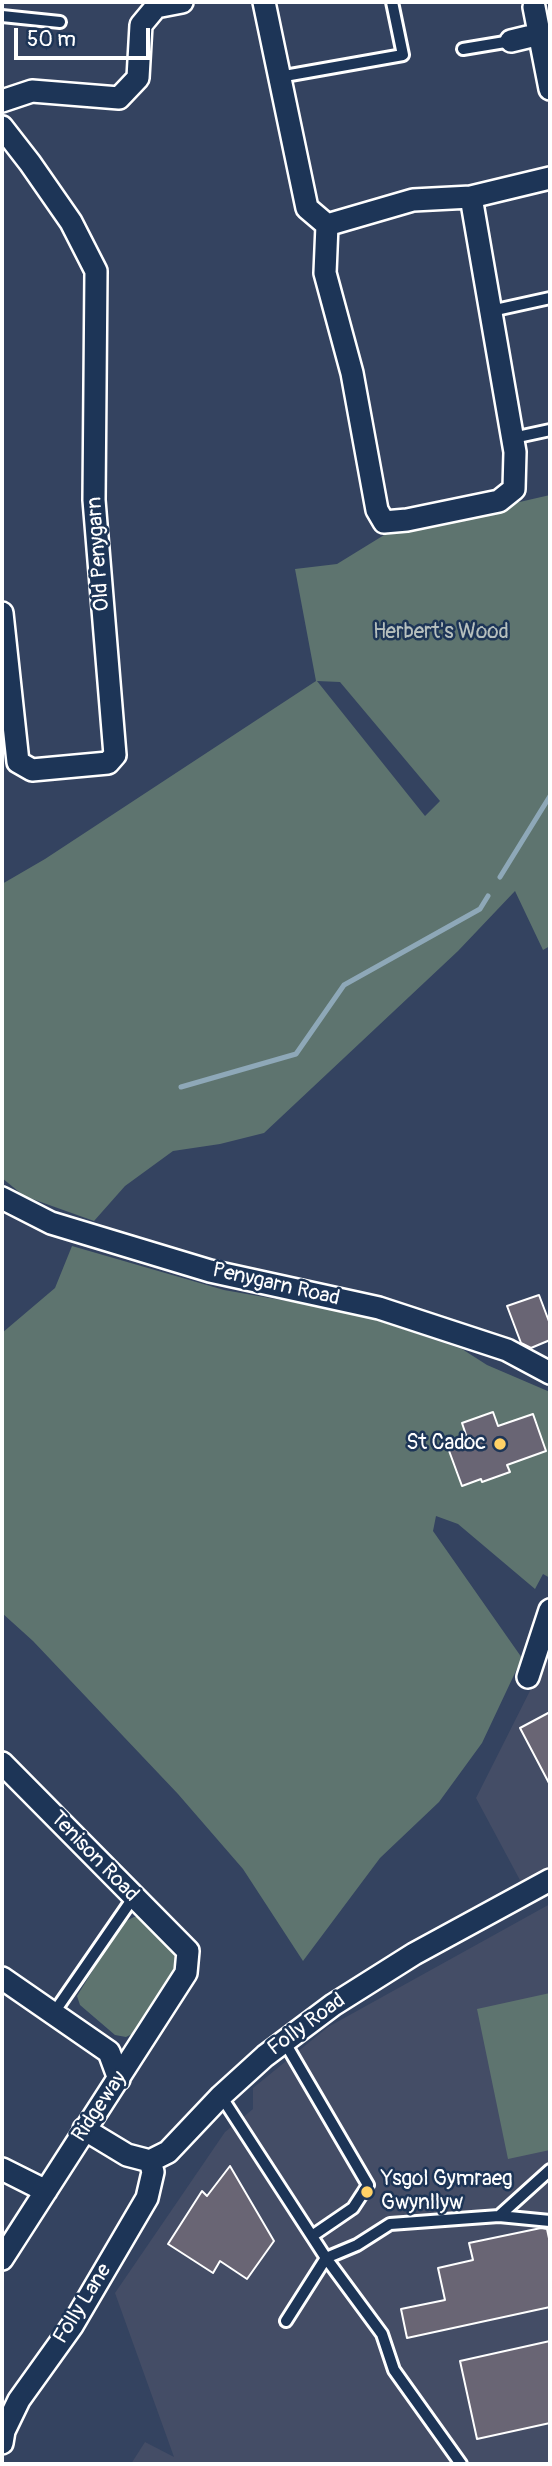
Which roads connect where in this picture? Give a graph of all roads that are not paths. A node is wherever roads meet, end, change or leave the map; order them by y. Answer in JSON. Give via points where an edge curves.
{"nodes":[{"id":1,"x":181,"y":2,"type":"edge"},
{"id":2,"x":264,"y":2,"type":"edge"},
{"id":3,"x":392,"y":2,"type":"edge"},
{"id":4,"x":534,"y":7,"type":"dead end"},
{"id":5,"x":2,"y":16,"type":"edge"},
{"id":6,"x":60,"y":22,"type":"dead end"},
{"id":7,"x":540,"y":34,"type":"junction"},
{"id":8,"x":511,"y":41,"type":"joint"},
{"id":9,"x":463,"y":49,"type":"dead end"},
{"id":10,"x":279,"y":77,"type":"junction"},
{"id":11,"x":550,"y":89,"type":"edge"},
{"id":12,"x":2,"y":101,"type":"edge"},
{"id":13,"x":2,"y":127,"type":"edge"},
{"id":14,"x":550,"y":178,"type":"edge"},
{"id":15,"x":471,"y":197,"type":"junction"},
{"id":16,"x":327,"y":225,"type":"junction"},
{"id":17,"x":550,"y":298,"type":"edge"},
{"id":18,"x":491,"y":311,"type":"junction"},
{"id":19,"x":550,"y":430,"type":"edge"},
{"id":20,"x":513,"y":438,"type":"junction"},
{"id":21,"x":2,"y":613,"type":"edge"},
{"id":22,"x":2,"y":1198,"type":"edge"},
{"id":23,"x":550,"y":1373,"type":"edge"},
{"id":24,"x":550,"y":1609,"type":"edge"},
{"id":25,"x":527,"y":1677,"type":"dead end"},
{"id":26,"x":2,"y":1763,"type":"edge"},
{"id":27,"x":550,"y":1880,"type":"edge"},
{"id":28,"x":133,"y":1898,"type":"junction"},
{"id":29,"x":188,"y":1951,"type":"joint"},
{"id":30,"x":2,"y":1978,"type":"edge"},
{"id":31,"x":53,"y":2014,"type":"junction"},
{"id":32,"x":284,"y":2041,"type":"junction"},
{"id":33,"x":119,"y":2079,"type":"junction"},
{"id":34,"x":221,"y":2096,"type":"junction"},
{"id":35,"x":84,"y":2129,"type":"junction"},
{"id":36,"x":150,"y":2161,"type":"junction"},
{"id":37,"x":2,"y":2169,"type":"edge"},
{"id":38,"x":550,"y":2170,"type":"edge"},
{"id":39,"x":46,"y":2191,"type":"junction"},
{"id":40,"x":499,"y":2216,"type":"junction"},
{"id":41,"x":550,"y":2221,"type":"edge"},
{"id":42,"x":312,"y":2235,"type":"junction"},
{"id":43,"x":326,"y":2258,"type":"junction"},
{"id":44,"x":2,"y":2259,"type":"edge"},
{"id":45,"x":286,"y":2321,"type":"dead end"},
{"id":46,"x":2,"y":2443,"type":"edge"},
{"id":47,"x":461,"y":2464,"type":"edge"}],
"edges":[{"from":1,"to":12,"type":"street","via":[[156,7],[141,25],[138,78],[119,98],[32,92]]},
{"from":2,"to":10,"type":"street"},
{"from":3,"to":10,"type":"lane","via":[[403,55]]},
{"from":4,"to":7,"type":"street"},
{"from":5,"to":6,"type":"lane"},
{"from":7,"to":8,"type":"street"},
{"from":7,"to":11,"type":"street"},
{"from":8,"to":9,"type":"lane"},
{"from":10,"to":16,"type":"street","via":[[307,208]]},
{"from":13,"to":21,"type":"street","name":"Old Penygarn","via":[[71,222],[96,271],[94,500],[115,755],[108,763],[32,770],[18,762]]},
{"from":14,"to":15,"type":"street"},
{"from":15,"to":16,"type":"street","via":[[413,200]]},
{"from":15,"to":18,"type":"street"},
{"from":16,"to":20,"type":"street","via":[[325,273],[352,373],[377,510],[384,522],[499,501],[514,489]]},
{"from":17,"to":18,"type":"lane"},
{"from":18,"to":20,"type":"street"},
{"from":19,"to":20,"type":"lane"},
{"from":22,"to":23,"type":"street","name":"Penygarn Road","via":[[51,1223],[210,1271],[392,1312],[507,1350]]},
{"from":24,"to":25,"type":"street"},
{"from":26,"to":28,"type":"street","name":"Tenison Road"},
{"from":27,"to":32,"type":"street","name":"Folly Road","via":[[414,1954]]},
{"from":28,"to":29,"type":"street","name":"Tenison Road"},
{"from":28,"to":31,"type":"lane"},
{"from":29,"to":33,"type":"street","name":"Ridgeway","via":[[186,1973]]},
{"from":30,"to":31,"type":"street"},
{"from":31,"to":33,"type":"street","via":[[109,2052]]},
{"from":32,"to":34,"type":"street","name":"Folly Road"},
{"from":32,"to":42,"type":"lane","via":[[368,2185],[353,2208]]},
{"from":33,"to":35,"type":"street","name":"Ridgeway"},
{"from":34,"to":36,"type":"street","name":"Folly Road","via":[[168,2152]]},
{"from":34,"to":42,"type":"lane"},
{"from":35,"to":36,"type":"street","via":[[127,2155]]},
{"from":35,"to":39,"type":"street","name":"Ridgeway"},
{"from":36,"to":46,"type":"street","name":"Folly Lane","via":[[153,2172],[147,2198],[72,2326],[19,2400]]},
{"from":37,"to":39,"type":"street"},
{"from":38,"to":40,"type":"lane"},
{"from":39,"to":44,"type":"street","name":"Ridgeway"},
{"from":40,"to":41,"type":"lane"},
{"from":40,"to":43,"type":"lane","via":[[390,2224]]},
{"from":42,"to":43,"type":"lane"},
{"from":43,"to":45,"type":"lane"},
{"from":43,"to":47,"type":"lane","via":[[382,2334],[394,2370]]}]}
